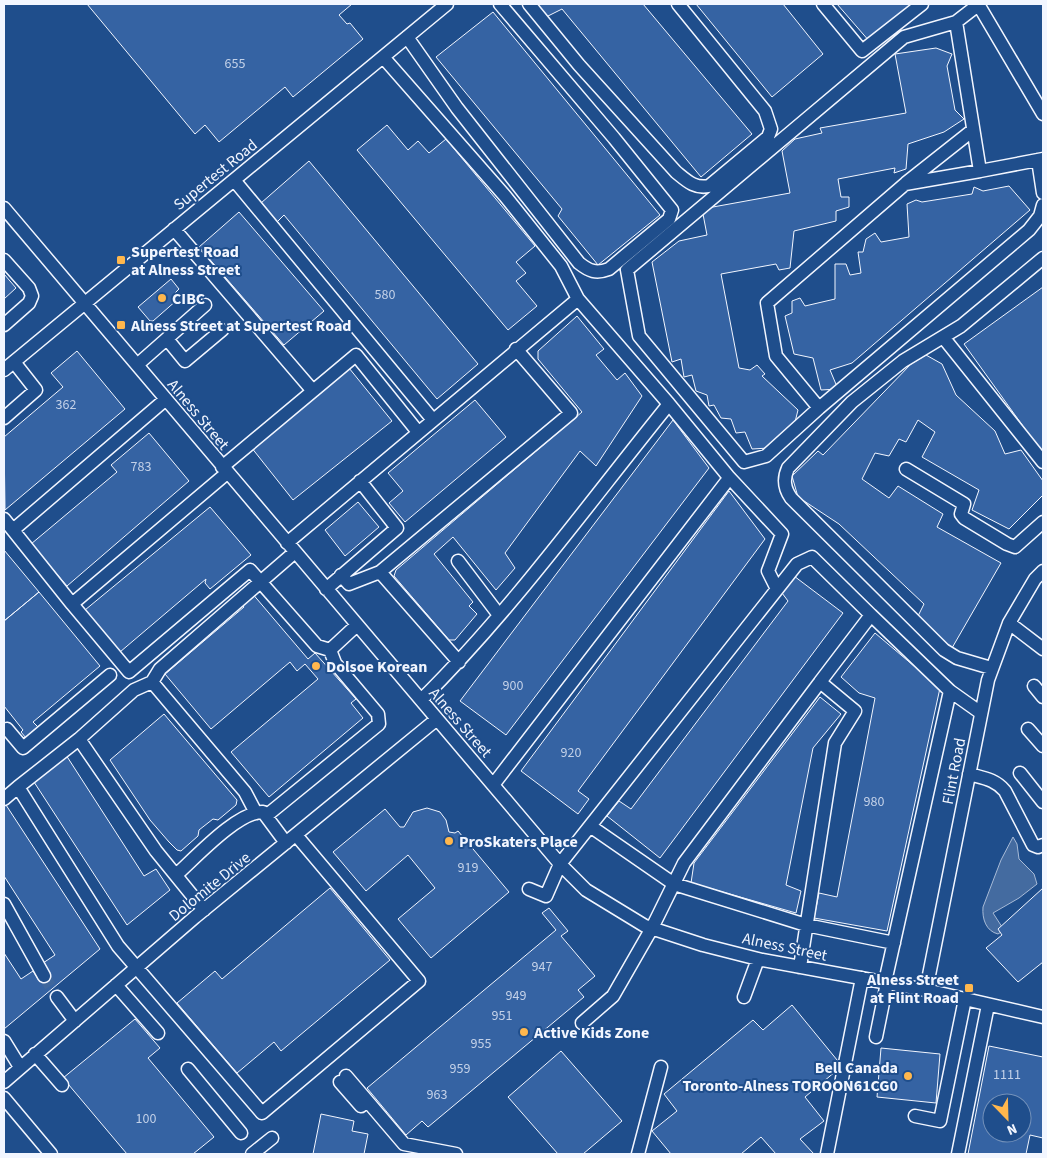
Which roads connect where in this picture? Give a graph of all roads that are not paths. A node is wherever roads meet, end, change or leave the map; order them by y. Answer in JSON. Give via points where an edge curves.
{"nodes":[{"id":1,"x":447,"y":4,"type":"edge"},
{"id":2,"x":500,"y":4,"type":"edge"},
{"id":3,"x":529,"y":4,"type":"edge"},
{"id":4,"x":678,"y":4,"type":"edge"},
{"id":5,"x":823,"y":4,"type":"edge"},
{"id":6,"x":922,"y":4,"type":"edge"},
{"id":7,"x":978,"y":4,"type":"edge"},
{"id":8,"x":956,"y":22,"type":"junction"},
{"id":9,"x":407,"y":37,"type":"junction"},
{"id":10,"x":383,"y":57,"type":"junction"},
{"id":11,"x":1043,"y":114,"type":"edge"},
{"id":12,"x":973,"y":130,"type":"junction"},
{"id":13,"x":1040,"y":160,"type":"edge"},
{"id":14,"x":980,"y":171,"type":"junction"},
{"id":15,"x":234,"y":180,"type":"junction"},
{"id":16,"x":905,"y":184,"type":"junction"},
{"id":17,"x":1043,"y":193,"type":"edge"},
{"id":18,"x":1043,"y":205,"type":"edge"},
{"id":19,"x":4,"y":208,"type":"edge"},
{"id":20,"x":174,"y":229,"type":"junction"},
{"id":21,"x":1043,"y":258,"type":"edge"},
{"id":22,"x":4,"y":260,"type":"edge"},
{"id":23,"x":578,"y":299,"type":"junction"},
{"id":24,"x":84,"y":305,"type":"junction"},
{"id":25,"x":205,"y":305,"type":"dead end"},
{"id":26,"x":4,"y":325,"type":"edge"},
{"id":27,"x":222,"y":330,"type":"dead end"},
{"id":28,"x":943,"y":337,"type":"junction"},
{"id":29,"x":167,"y":339,"type":"junction"},
{"id":30,"x":516,"y":349,"type":"junction"},
{"id":31,"x":137,"y":365,"type":"junction"},
{"id":32,"x":9,"y":366,"type":"edge"},
{"id":33,"x":313,"y":391,"type":"junction"},
{"id":34,"x":166,"y":399,"type":"junction"},
{"id":35,"x":670,"y":404,"type":"junction"},
{"id":36,"x":819,"y":408,"type":"junction"},
{"id":37,"x":4,"y":418,"type":"edge"},
{"id":38,"x":433,"y":420,"type":"junction"},
{"id":39,"x":418,"y":432,"type":"junction"},
{"id":40,"x":1043,"y":462,"type":"edge"},
{"id":41,"x":906,"y":469,"type":"dead end"},
{"id":42,"x":224,"y":470,"type":"junction"},
{"id":43,"x":728,"y":476,"type":"junction"},
{"id":44,"x":360,"y":481,"type":"junction"},
{"id":45,"x":4,"y":519,"type":"edge"},
{"id":46,"x":1043,"y":522,"type":"edge"},
{"id":47,"x":12,"y":530,"type":"junction"},
{"id":48,"x":291,"y":547,"type":"junction"},
{"id":49,"x":458,"y":561,"type":"dead end"},
{"id":50,"x":1043,"y":571,"type":"edge"},
{"id":51,"x":380,"y":572,"type":"junction"},
{"id":52,"x":341,"y":575,"type":"junction"},
{"id":53,"x":260,"y":581,"type":"junction"},
{"id":54,"x":326,"y":589,"type":"junction"},
{"id":55,"x":778,"y":589,"type":"junction"},
{"id":56,"x":72,"y":604,"type":"junction"},
{"id":57,"x":499,"y":615,"type":"junction"},
{"id":58,"x":871,"y":616,"type":"junction"},
{"id":59,"x":1009,"y":623,"type":"junction"},
{"id":60,"x":357,"y":625,"type":"junction"},
{"id":61,"x":1043,"y":649,"type":"edge"},
{"id":62,"x":330,"y":650,"type":"junction"},
{"id":63,"x":459,"y":662,"type":"junction"},
{"id":64,"x":991,"y":668,"type":"junction"},
{"id":65,"x":110,"y":675,"type":"dead end"},
{"id":66,"x":152,"y":682,"type":"junction"},
{"id":67,"x":820,"y":682,"type":"junction"},
{"id":68,"x":1034,"y":686,"type":"dead end"},
{"id":69,"x":950,"y":691,"type":"junction"},
{"id":70,"x":1043,"y":697,"type":"edge"},
{"id":71,"x":421,"y":700,"type":"junction"},
{"id":72,"x":981,"y":713,"type":"junction"},
{"id":73,"x":437,"y":719,"type":"junction"},
{"id":74,"x":1028,"y":728,"type":"dead end"},
{"id":75,"x":5,"y":729,"type":"edge"},
{"id":76,"x":79,"y":739,"type":"junction"},
{"id":77,"x":1043,"y":746,"type":"edge"},
{"id":78,"x":1020,"y":773,"type":"dead end"},
{"id":79,"x":969,"y":774,"type":"junction"},
{"id":80,"x":493,"y":785,"type":"junction"},
{"id":81,"x":18,"y":787,"type":"junction"},
{"id":82,"x":4,"y":799,"type":"edge"},
{"id":83,"x":1043,"y":802,"type":"edge"},
{"id":84,"x":261,"y":814,"type":"junction"},
{"id":85,"x":590,"y":826,"type":"junction"},
{"id":86,"x":291,"y":839,"type":"junction"},
{"id":87,"x":1043,"y":845,"type":"edge"},
{"id":88,"x":560,"y":864,"type":"junction"},
{"id":89,"x":176,"y":875,"type":"junction"},
{"id":90,"x":674,"y":884,"type":"junction"},
{"id":91,"x":529,"y":889,"type":"dead end"},
{"id":92,"x":4,"y":904,"type":"edge"},
{"id":93,"x":204,"y":910,"type":"junction"},
{"id":94,"x":806,"y":925,"type":"junction"},
{"id":95,"x":652,"y":928,"type":"junction"},
{"id":96,"x":894,"y":943,"type":"junction"},
{"id":97,"x":758,"y":959,"type":"junction"},
{"id":98,"x":800,"y":967,"type":"junction"},
{"id":99,"x":137,"y":968,"type":"junction"},
{"id":100,"x":44,"y":976,"type":"tunnel mouth"},
{"id":101,"x":862,"y":978,"type":"junction"},
{"id":102,"x":886,"y":983,"type":"junction"},
{"id":103,"x":116,"y":985,"type":"junction"},
{"id":104,"x":926,"y":990,"type":"junction"},
{"id":105,"x":57,"y":997,"type":"tunnel mouth"},
{"id":106,"x":744,"y":997,"type":"dead end"},
{"id":107,"x":965,"y":999,"type":"junction"},
{"id":108,"x":988,"y":1005,"type":"junction"},
{"id":109,"x":1043,"y":1017,"type":"edge"},
{"id":110,"x":74,"y":1020,"type":"junction"},
{"id":111,"x":582,"y":1023,"type":"dead end"},
{"id":112,"x":158,"y":1033,"type":"dead end"},
{"id":113,"x":876,"y":1037,"type":"dead end"},
{"id":114,"x":4,"y":1041,"type":"edge"},
{"id":115,"x":35,"y":1054,"type":"junction"},
{"id":116,"x":20,"y":1067,"type":"junction"},
{"id":117,"x":661,"y":1067,"type":"dead end"},
{"id":118,"x":188,"y":1069,"type":"dead end"},
{"id":119,"x":4,"y":1082,"type":"edge"},
{"id":120,"x":62,"y":1085,"type":"dead end"},
{"id":121,"x":4,"y":1098,"type":"edge"},
{"id":122,"x":915,"y":1116,"type":"dead end"},
{"id":123,"x":242,"y":1133,"type":"dead end"},
{"id":124,"x":272,"y":1138,"type":"dead end"},
{"id":125,"x":51,"y":1154,"type":"edge"},
{"id":126,"x":252,"y":1154,"type":"edge"},
{"id":127,"x":404,"y":1154,"type":"edge"},
{"id":128,"x":456,"y":1154,"type":"edge"},
{"id":129,"x":638,"y":1154,"type":"edge"},
{"id":130,"x":827,"y":1154,"type":"edge"},
{"id":131,"x":958,"y":1154,"type":"edge"}],
"edges":[{"from":1,"to":9,"type":"street","name":"Supertest Road"},
{"from":2,"to":9,"type":"street","via":[[672,210],[669,218],[602,272],[587,270],[579,263]]},
{"from":3,"to":4,"type":"street","via":[[579,65],[676,172],[690,184],[709,186],[768,137],[771,129],[765,111]]},
{"from":5,"to":6,"type":"street","via":[[862,51]]},
{"from":7,"to":8,"type":"street"},
{"from":7,"to":11,"type":"street"},
{"from":8,"to":12,"type":"street"},
{"from":8,"to":36,"type":"street","via":[[904,36],[627,270],[639,336],[744,462],[766,456]]},
{"from":9,"to":10,"type":"street","name":"Supertest Road"},
{"from":10,"to":15,"type":"street","name":"Supertest Road"},
{"from":10,"to":23,"type":"street","via":[[505,196],[561,266]]},
{"from":12,"to":14,"type":"street"},
{"from":12,"to":16,"type":"street"},
{"from":13,"to":14,"type":"street"},
{"from":13,"to":17,"type":"street"},
{"from":14,"to":16,"type":"street"},
{"from":15,"to":20,"type":"street","name":"Supertest Road"},
{"from":15,"to":38,"type":"street"},
{"from":16,"to":36,"type":"street","via":[[767,303],[776,356]]},
{"from":18,"to":36,"type":"street","via":[[1040,216],[1029,230]]},
{"from":19,"to":24,"type":"street","name":"Alness Street"},
{"from":20,"to":24,"type":"street","name":"Supertest Road"},
{"from":20,"to":33,"type":"street"},
{"from":21,"to":28,"type":"street","via":[[961,326]]},
{"from":22,"to":26,"type":"street","via":[[32,296],[29,303]]},
{"from":23,"to":30,"type":"street"},
{"from":23,"to":35,"type":"street"},
{"from":24,"to":31,"type":"street","name":"Alness Street"},
{"from":24,"to":32,"type":"street","name":"Supertest Road"},
{"from":25,"to":29,"type":"street"},
{"from":27,"to":29,"type":"street","via":[[185,361]]},
{"from":28,"to":40,"type":"street"},
{"from":28,"to":64,"type":"street","via":[[903,361],[852,402],[788,468],[785,483],[791,498],[944,650],[957,658]]},
{"from":29,"to":31,"type":"street"},
{"from":30,"to":38,"type":"street"},
{"from":30,"to":51,"type":"street","via":[[571,413]]},
{"from":31,"to":34,"type":"street","name":"Alness Street"},
{"from":32,"to":37,"type":"street","via":[[36,390]]},
{"from":33,"to":39,"type":"street","via":[[356,355]]},
{"from":33,"to":42,"type":"street"},
{"from":34,"to":42,"type":"street","name":"Alness Street"},
{"from":34,"to":47,"type":"street"},
{"from":35,"to":43,"type":"street"},
{"from":35,"to":57,"type":"street"},
{"from":38,"to":39,"type":"street"},
{"from":39,"to":44,"type":"street"},
{"from":41,"to":46,"type":"street","via":[[964,504],[964,518],[1007,544],[1015,547],[1020,544]]},
{"from":42,"to":48,"type":"street","name":"Alness Street"},
{"from":42,"to":56,"type":"street"},
{"from":43,"to":55,"type":"street","via":[[782,534],[768,571]]},
{"from":43,"to":80,"type":"street"},
{"from":44,"to":48,"type":"street"},
{"from":44,"to":52,"type":"street","via":[[397,528]]},
{"from":45,"to":47,"type":"street"},
{"from":47,"to":56,"type":"street"},
{"from":48,"to":53,"type":"street"},
{"from":48,"to":54,"type":"street","name":"Alness Street"},
{"from":49,"to":57,"type":"street"},
{"from":50,"to":59,"type":"street","name":"Flint Road"},
{"from":51,"to":52,"type":"street","via":[[348,584]]},
{"from":51,"to":63,"type":"street"},
{"from":52,"to":54,"type":"street"},
{"from":53,"to":56,"type":"street","via":[[250,570],[129,672]]},
{"from":53,"to":62,"type":"street","via":[[317,646]]},
{"from":53,"to":66,"type":"street","via":[[160,669]]},
{"from":54,"to":60,"type":"street","name":"Alness Street"},
{"from":55,"to":58,"type":"street","via":[[797,564],[812,558]]},
{"from":55,"to":85,"type":"street"},
{"from":57,"to":63,"type":"street"},
{"from":58,"to":67,"type":"street"},
{"from":58,"to":69,"type":"street"},
{"from":59,"to":61,"type":"street"},
{"from":59,"to":64,"type":"street","name":"Flint Road"},
{"from":60,"to":62,"type":"street"},
{"from":60,"to":71,"type":"street","name":"Alness Street"},
{"from":62,"to":84,"type":"street","via":[[336,663],[378,714],[378,724]]},
{"from":63,"to":71,"type":"street"},
{"from":64,"to":72,"type":"street","name":"Flint Road"},
{"from":65,"to":75,"type":"street","via":[[23,748]]},
{"from":66,"to":76,"type":"street","via":[[134,690]]},
{"from":66,"to":84,"type":"street"},
{"from":67,"to":90,"type":"street","via":[[684,863]]},
{"from":67,"to":94,"type":"street","via":[[855,711],[835,743]]},
{"from":68,"to":70,"type":"street"},
{"from":69,"to":72,"type":"street"},
{"from":69,"to":96,"type":"street"},
{"from":71,"to":73,"type":"street","name":"Alness Street"},
{"from":72,"to":79,"type":"street","name":"Flint Road"},
{"from":73,"to":80,"type":"street","name":"Alness Street"},
{"from":73,"to":86,"type":"street","name":"Dolomite Drive"},
{"from":74,"to":77,"type":"street"},
{"from":76,"to":81,"type":"street"},
{"from":76,"to":89,"type":"street"},
{"from":78,"to":83,"type":"street"},
{"from":79,"to":87,"type":"street","via":[[999,784],[1033,845]]},
{"from":79,"to":104,"type":"street","name":"Flint Road"},
{"from":80,"to":88,"type":"street","name":"Alness Street"},
{"from":81,"to":82,"type":"street"},
{"from":81,"to":99,"type":"street","via":[[118,946]]},
{"from":84,"to":86,"type":"street"},
{"from":84,"to":89,"type":"street","via":[[239,820]]},
{"from":85,"to":88,"type":"street"},
{"from":85,"to":90,"type":"street"},
{"from":86,"to":93,"type":"street","name":"Dolomite Drive"},
{"from":86,"to":99,"type":"street","via":[[419,981],[262,1113]]},
{"from":88,"to":91,"type":"street","via":[[546,896]]},
{"from":88,"to":95,"type":"street","name":"Alness Street","via":[[586,890]]},
{"from":89,"to":93,"type":"street"},
{"from":90,"to":94,"type":"street"},
{"from":90,"to":95,"type":"street"},
{"from":92,"to":100,"type":"street"},
{"from":93,"to":99,"type":"street","name":"Dolomite Drive"},
{"from":94,"to":96,"type":"street"},
{"from":94,"to":98,"type":"street"},
{"from":95,"to":97,"type":"street","name":"Alness Street"},
{"from":95,"to":111,"type":"street","via":[[613,996]]},
{"from":96,"to":102,"type":"street"},
{"from":97,"to":98,"type":"street","name":"Alness Street"},
{"from":97,"to":106,"type":"street"},
{"from":98,"to":101,"type":"street","name":"Alness Street"},
{"from":99,"to":103,"type":"street","name":"Dolomite Drive"},
{"from":101,"to":102,"type":"street","name":"Alness Street"},
{"from":101,"to":130,"type":"street"},
{"from":102,"to":104,"type":"street","name":"Alness Street"},
{"from":102,"to":113,"type":"street"},
{"from":103,"to":110,"type":"street","name":"Dolomite Drive"},
{"from":103,"to":112,"type":"street"},
{"from":104,"to":107,"type":"street","name":"Alness Street"},
{"from":105,"to":110,"type":"street"},
{"from":107,"to":108,"type":"street","name":"Alness Street"},
{"from":107,"to":122,"type":"street","via":[[940,1120]]},
{"from":108,"to":109,"type":"street","name":"Alness Street"},
{"from":108,"to":131,"type":"street"},
{"from":110,"to":115,"type":"street","name":"Dolomite Drive"},
{"from":114,"to":116,"type":"street"},
{"from":115,"to":116,"type":"street","name":"Dolomite Drive"},
{"from":115,"to":120,"type":"street"},
{"from":116,"to":119,"type":"street","name":"Dolomite Drive"},
{"from":117,"to":129,"type":"street"},
{"from":118,"to":123,"type":"street"},
{"from":121,"to":125,"type":"street"},
{"from":124,"to":126,"type":"street"},
{"from":127,"to":128,"type":"street","via":[[343,1079],[404,1144]]}]}
